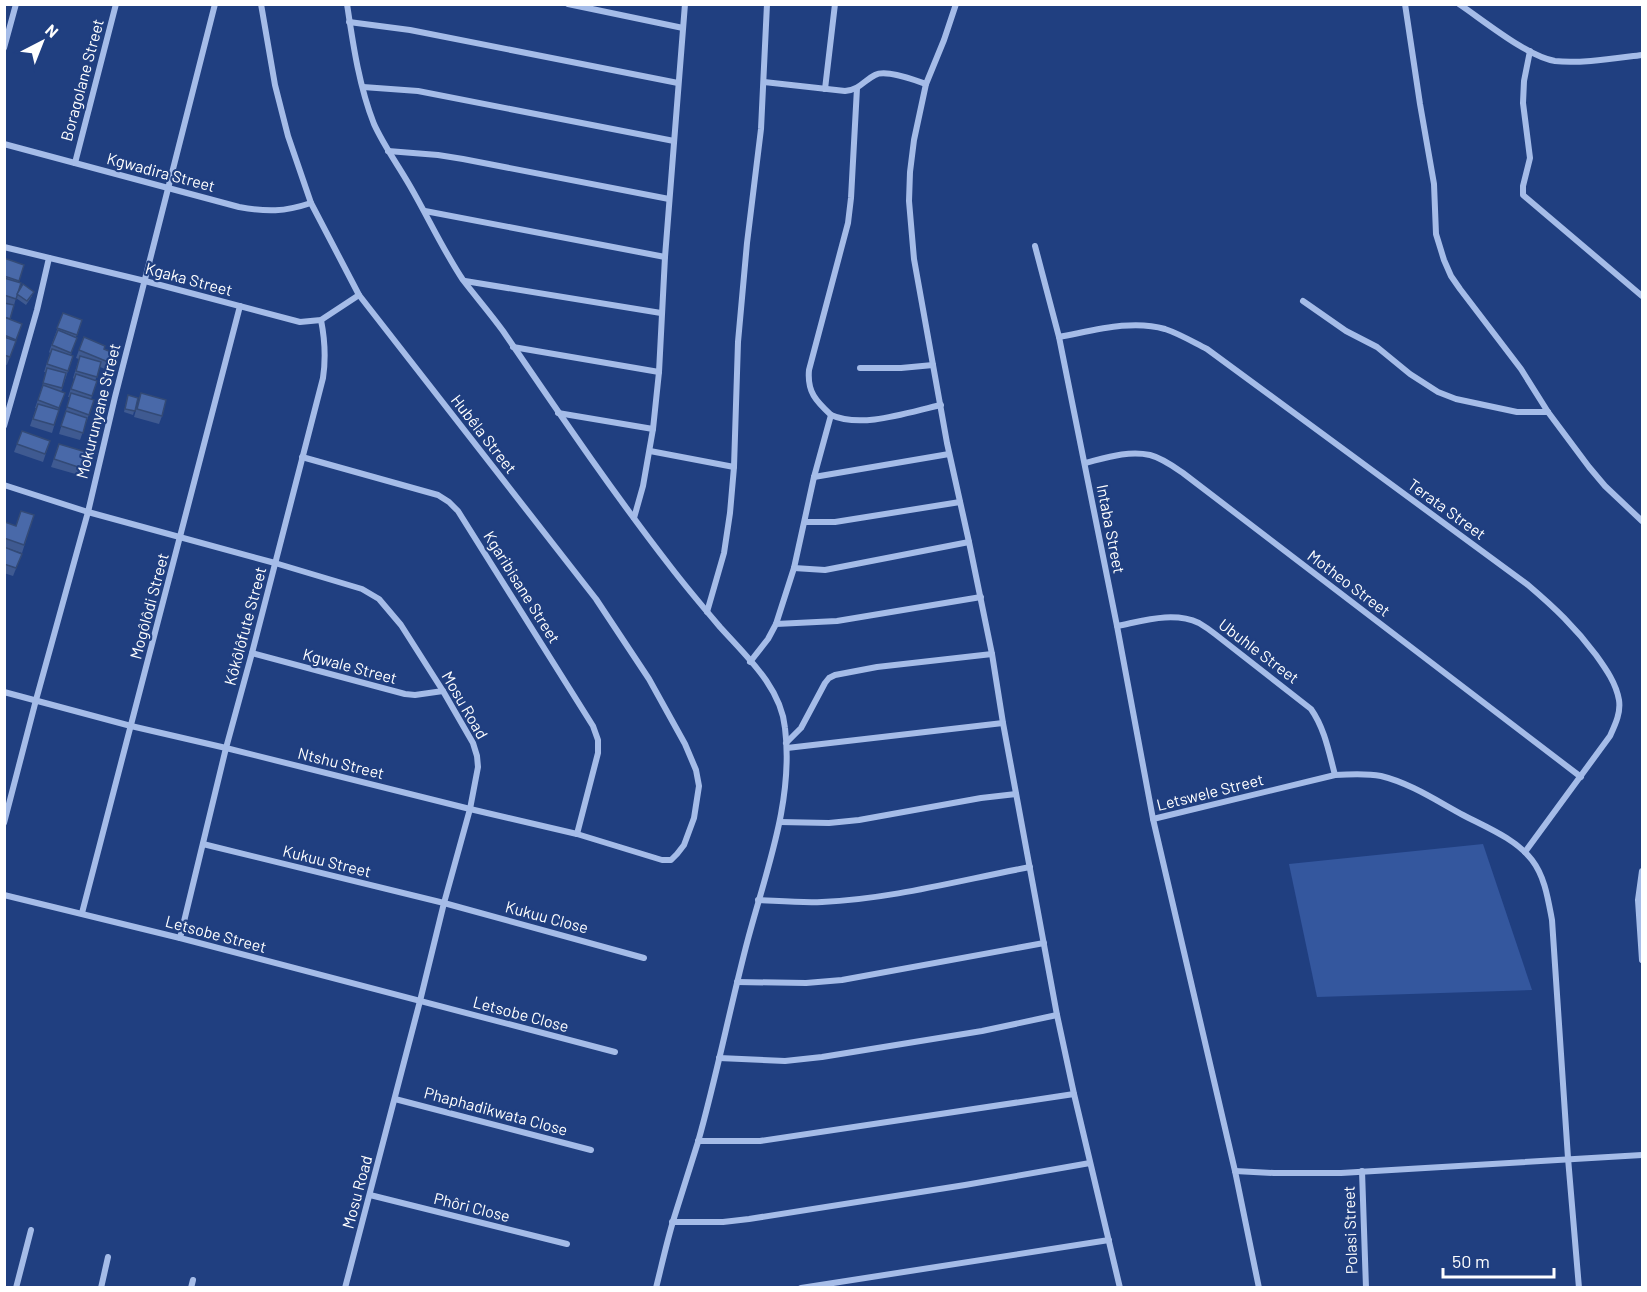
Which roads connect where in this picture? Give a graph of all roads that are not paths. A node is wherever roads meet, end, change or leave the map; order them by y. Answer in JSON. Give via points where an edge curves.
{"nodes":[{"id":1,"x":16,"y":4,"type":"edge"},
{"id":2,"x":116,"y":4,"type":"edge"},
{"id":3,"x":215,"y":4,"type":"edge"},
{"id":4,"x":261,"y":4,"type":"edge"},
{"id":5,"x":347,"y":4,"type":"edge"},
{"id":6,"x":568,"y":4,"type":"edge"},
{"id":7,"x":686,"y":4,"type":"edge"},
{"id":8,"x":767,"y":4,"type":"edge"},
{"id":9,"x":835,"y":4,"type":"edge"},
{"id":10,"x":956,"y":4,"type":"edge"},
{"id":11,"x":1405,"y":4,"type":"edge"},
{"id":12,"x":1459,"y":4,"type":"edge"},
{"id":13,"x":350,"y":22,"type":"junction"},
{"id":14,"x":683,"y":28,"type":"junction"},
{"id":15,"x":4,"y":48,"type":"edge"},
{"id":16,"x":1530,"y":51,"type":"junction"},
{"id":17,"x":1642,"y":56,"type":"edge"},
{"id":18,"x":764,"y":82,"type":"junction"},
{"id":19,"x":678,"y":83,"type":"junction"},
{"id":20,"x":926,"y":84,"type":"junction"},
{"id":21,"x":363,"y":87,"type":"junction"},
{"id":22,"x":857,"y":88,"type":"junction"},
{"id":23,"x":825,"y":89,"type":"junction"},
{"id":24,"x":674,"y":141,"type":"junction"},
{"id":25,"x":4,"y":144,"type":"edge"},
{"id":26,"x":388,"y":151,"type":"junction"},
{"id":27,"x":75,"y":163,"type":"junction"},
{"id":28,"x":168,"y":187,"type":"junction"},
{"id":29,"x":669,"y":199,"type":"junction"},
{"id":30,"x":311,"y":203,"type":"junction"},
{"id":31,"x":424,"y":212,"type":"junction"},
{"id":32,"x":1035,"y":246,"type":"dead end"},
{"id":33,"x":4,"y":247,"type":"edge"},
{"id":34,"x":665,"y":257,"type":"junction"},
{"id":35,"x":49,"y":258,"type":"junction"},
{"id":36,"x":145,"y":281,"type":"junction"},
{"id":37,"x":464,"y":281,"type":"junction"},
{"id":38,"x":359,"y":295,"type":"junction"},
{"id":39,"x":1642,"y":296,"type":"edge"},
{"id":40,"x":1303,"y":301,"type":"dead end"},
{"id":41,"x":240,"y":306,"type":"junction"},
{"id":42,"x":661,"y":313,"type":"junction"},
{"id":43,"x":321,"y":320,"type":"junction"},
{"id":44,"x":1059,"y":337,"type":"junction"},
{"id":45,"x":513,"y":347,"type":"junction"},
{"id":46,"x":933,"y":365,"type":"junction"},
{"id":47,"x":860,"y":368,"type":"dead end"},
{"id":48,"x":659,"y":372,"type":"junction"},
{"id":49,"x":941,"y":405,"type":"junction"},
{"id":50,"x":1548,"y":412,"type":"junction"},
{"id":51,"x":558,"y":413,"type":"junction"},
{"id":52,"x":831,"y":415,"type":"junction"},
{"id":53,"x":4,"y":426,"type":"edge"},
{"id":54,"x":653,"y":429,"type":"junction"},
{"id":55,"x":650,"y":451,"type":"junction"},
{"id":56,"x":949,"y":454,"type":"junction"},
{"id":57,"x":302,"y":457,"type":"junction"},
{"id":58,"x":1084,"y":463,"type":"junction"},
{"id":59,"x":734,"y":467,"type":"junction"},
{"id":60,"x":814,"y":477,"type":"junction"},
{"id":61,"x":4,"y":485,"type":"edge"},
{"id":62,"x":960,"y":502,"type":"junction"},
{"id":63,"x":88,"y":512,"type":"junction"},
{"id":64,"x":634,"y":518,"type":"junction"},
{"id":65,"x":1642,"y":521,"type":"edge"},
{"id":66,"x":805,"y":522,"type":"junction"},
{"id":67,"x":181,"y":538,"type":"junction"},
{"id":68,"x":969,"y":542,"type":"junction"},
{"id":69,"x":275,"y":563,"type":"junction"},
{"id":70,"x":794,"y":568,"type":"junction"},
{"id":71,"x":981,"y":597,"type":"junction"},
{"id":72,"x":707,"y":612,"type":"junction"},
{"id":73,"x":776,"y":624,"type":"junction"},
{"id":74,"x":1117,"y":626,"type":"junction"},
{"id":75,"x":252,"y":653,"type":"junction"},
{"id":76,"x":992,"y":654,"type":"junction"},
{"id":77,"x":750,"y":662,"type":"junction"},
{"id":78,"x":442,"y":691,"type":"junction"},
{"id":79,"x":4,"y":692,"type":"edge"},
{"id":80,"x":36,"y":700,"type":"junction"},
{"id":81,"x":1003,"y":723,"type":"junction"},
{"id":82,"x":131,"y":726,"type":"junction"},
{"id":83,"x":786,"y":746,"type":"junction"},
{"id":84,"x":226,"y":748,"type":"junction"},
{"id":85,"x":1335,"y":775,"type":"junction"},
{"id":86,"x":1581,"y":777,"type":"junction"},
{"id":87,"x":1016,"y":794,"type":"junction"},
{"id":88,"x":470,"y":809,"type":"junction"},
{"id":89,"x":1153,"y":819,"type":"junction"},
{"id":90,"x":780,"y":822,"type":"junction"},
{"id":91,"x":4,"y":823,"type":"edge"},
{"id":92,"x":577,"y":834,"type":"junction"},
{"id":93,"x":203,"y":844,"type":"junction"},
{"id":94,"x":1526,"y":852,"type":"junction"},
{"id":95,"x":671,"y":860,"type":"joint"},
{"id":96,"x":1029,"y":867,"type":"junction"},
{"id":97,"x":1642,"y":871,"type":"edge"},
{"id":98,"x":4,"y":895,"type":"edge"},
{"id":99,"x":758,"y":900,"type":"junction"},
{"id":100,"x":444,"y":903,"type":"junction"},
{"id":101,"x":82,"y":913,"type":"junction"},
{"id":102,"x":180,"y":938,"type":"junction"},
{"id":103,"x":1044,"y":943,"type":"junction"},
{"id":104,"x":644,"y":958,"type":"dead end"},
{"id":105,"x":1642,"y":960,"type":"edge"},
{"id":106,"x":737,"y":982,"type":"junction"},
{"id":107,"x":420,"y":1001,"type":"junction"},
{"id":108,"x":1057,"y":1015,"type":"junction"},
{"id":109,"x":615,"y":1052,"type":"dead end"},
{"id":110,"x":719,"y":1058,"type":"junction"},
{"id":111,"x":1074,"y":1094,"type":"junction"},
{"id":112,"x":395,"y":1099,"type":"junction"},
{"id":113,"x":698,"y":1141,"type":"junction"},
{"id":114,"x":591,"y":1150,"type":"dead end"},
{"id":115,"x":1642,"y":1155,"type":"edge"},
{"id":116,"x":1568,"y":1158,"type":"junction"},
{"id":117,"x":1090,"y":1163,"type":"junction"},
{"id":118,"x":1235,"y":1171,"type":"junction"},
{"id":119,"x":1362,"y":1172,"type":"junction"},
{"id":120,"x":370,"y":1196,"type":"junction"},
{"id":121,"x":672,"y":1222,"type":"junction"},
{"id":122,"x":31,"y":1230,"type":"dead end"},
{"id":123,"x":1109,"y":1240,"type":"junction"},
{"id":124,"x":567,"y":1244,"type":"dead end"},
{"id":125,"x":108,"y":1257,"type":"dead end"},
{"id":126,"x":194,"y":1280,"type":"dead end"},
{"id":127,"x":16,"y":1287,"type":"edge"},
{"id":128,"x":101,"y":1287,"type":"edge"},
{"id":129,"x":191,"y":1287,"type":"edge"},
{"id":130,"x":345,"y":1287,"type":"edge"},
{"id":131,"x":656,"y":1287,"type":"edge"},
{"id":132,"x":801,"y":1287,"type":"edge"},
{"id":133,"x":1120,"y":1287,"type":"edge"},
{"id":134,"x":1259,"y":1287,"type":"edge"},
{"id":135,"x":1366,"y":1287,"type":"edge"},
{"id":136,"x":1578,"y":1287,"type":"edge"}],
"edges":[{"from":1,"to":15,"type":"street"},
{"from":2,"to":27,"type":"street","name":"Boragolane Street"},
{"from":3,"to":28,"type":"street","name":"Mokurunyane Street"},
{"from":4,"to":30,"type":"street","name":"Hubêla Street","via":[[283,119]]},
{"from":5,"to":13,"type":"street"},
{"from":6,"to":14,"type":"street"},
{"from":7,"to":14,"type":"street"},
{"from":8,"to":18,"type":"street"},
{"from":9,"to":23,"type":"street"},
{"from":10,"to":20,"type":"street"},
{"from":11,"to":50,"type":"street","via":[[1434,184],[1438,246],[1451,276]]},
{"from":12,"to":16,"type":"street"},
{"from":13,"to":19,"type":"street","via":[[410,30]]},
{"from":13,"to":21,"type":"street"},
{"from":14,"to":19,"type":"street"},
{"from":16,"to":17,"type":"street","via":[[1554,61]]},
{"from":16,"to":39,"type":"street","via":[[1523,103],[1530,158],[1523,195]]},
{"from":18,"to":23,"type":"street"},
{"from":18,"to":59,"type":"street","via":[[738,342]]},
{"from":19,"to":24,"type":"street"},
{"from":20,"to":22,"type":"street","via":[[880,73]]},
{"from":20,"to":46,"type":"street","via":[[914,140],[909,201],[914,259]]},
{"from":21,"to":24,"type":"street","via":[[418,91]]},
{"from":21,"to":26,"type":"street","via":[[367,106]]},
{"from":22,"to":23,"type":"street"},
{"from":22,"to":52,"type":"street","via":[[848,223],[808,380],[814,398]]},
{"from":24,"to":29,"type":"street"},
{"from":25,"to":27,"type":"street","name":"Kgwadira Street"},
{"from":26,"to":29,"type":"street","via":[[463,159]]},
{"from":26,"to":31,"type":"street"},
{"from":27,"to":28,"type":"street","name":"Kgwadira Street"},
{"from":28,"to":30,"type":"street","name":"Kgwadira Street","via":[[266,212]]},
{"from":28,"to":36,"type":"street","name":"Mokurunyane Street"},
{"from":29,"to":34,"type":"street"},
{"from":30,"to":38,"type":"street","name":"Hubêla Street"},
{"from":31,"to":34,"type":"street"},
{"from":31,"to":37,"type":"street"},
{"from":32,"to":44,"type":"street","name":"Intaba Street"},
{"from":33,"to":35,"type":"street","name":"Kgaka Street"},
{"from":34,"to":42,"type":"street"},
{"from":35,"to":36,"type":"street","name":"Kgaka Street"},
{"from":35,"to":53,"type":"street"},
{"from":36,"to":41,"type":"street","name":"Kgaka Street"},
{"from":36,"to":63,"type":"street","name":"Mokurunyane Street"},
{"from":37,"to":42,"type":"street"},
{"from":37,"to":45,"type":"street"},
{"from":38,"to":43,"type":"street"},
{"from":38,"to":95,"type":"street","name":"Hubêla Street","via":[[596,599],[671,717],[696,770],[699,786],[689,834]]},
{"from":40,"to":50,"type":"street","via":[[1346,331],[1377,346],[1438,392],[1517,412]]},
{"from":41,"to":43,"type":"street","name":"Kgaka Street","via":[[300,322]]},
{"from":41,"to":67,"type":"street","name":"Mogôlôdi Street"},
{"from":42,"to":48,"type":"street"},
{"from":43,"to":57,"type":"street","name":"Kôkôlôfute Street","via":[[326,363]]},
{"from":44,"to":58,"type":"street","name":"Intaba Street"},
{"from":44,"to":86,"type":"street","name":"Terata Street","via":[[1140,326],[1184,336],[1557,609],[1608,672],[1620,702],[1610,736]]},
{"from":45,"to":48,"type":"street"},
{"from":45,"to":51,"type":"street"},
{"from":46,"to":47,"type":"street"},
{"from":46,"to":49,"type":"street"},
{"from":48,"to":54,"type":"street"},
{"from":49,"to":52,"type":"street","via":[[875,420],[850,421]]},
{"from":49,"to":56,"type":"street"},
{"from":50,"to":65,"type":"street","via":[[1605,486]]},
{"from":51,"to":54,"type":"street"},
{"from":51,"to":64,"type":"street"},
{"from":52,"to":60,"type":"street"},
{"from":54,"to":55,"type":"street"},
{"from":55,"to":59,"type":"street"},
{"from":55,"to":64,"type":"street"},
{"from":56,"to":60,"type":"street"},
{"from":56,"to":62,"type":"street"},
{"from":57,"to":69,"type":"street","name":"Kôkôlôfute Street"},
{"from":57,"to":92,"type":"street","name":"Kgaribisane Street","via":[[438,495],[458,511],[593,726],[598,753]]},
{"from":58,"to":74,"type":"street","name":"Intaba Street"},
{"from":58,"to":86,"type":"street","name":"Motheo Street","via":[[1136,454],[1167,462]]},
{"from":59,"to":72,"type":"street","via":[[724,553]]},
{"from":60,"to":66,"type":"street"},
{"from":61,"to":63,"type":"street","name":"Mosu Road"},
{"from":62,"to":66,"type":"street","via":[[835,522]]},
{"from":62,"to":68,"type":"street"},
{"from":63,"to":67,"type":"street","name":"Mosu Road"},
{"from":63,"to":80,"type":"street","name":"Mokurunyane Street"},
{"from":64,"to":72,"type":"street"},
{"from":66,"to":70,"type":"street"},
{"from":67,"to":69,"type":"street","name":"Mosu Road"},
{"from":67,"to":82,"type":"street","name":"Mogôlôdi Street"},
{"from":68,"to":70,"type":"street","via":[[825,570]]},
{"from":68,"to":71,"type":"street"},
{"from":69,"to":75,"type":"street","name":"Kôkôlôfute Street"},
{"from":69,"to":78,"type":"street","name":"Mosu Road","via":[[345,583],[379,599],[401,625]]},
{"from":70,"to":73,"type":"street"},
{"from":71,"to":73,"type":"street","via":[[837,621]]},
{"from":71,"to":76,"type":"street"},
{"from":72,"to":77,"type":"street"},
{"from":73,"to":77,"type":"street"},
{"from":74,"to":85,"type":"street","name":"Ubuhle Street","via":[[1157,618],[1199,623],[1311,710],[1323,731]]},
{"from":74,"to":89,"type":"street","name":"Intaba Street"},
{"from":75,"to":78,"type":"street","name":"Kgwale Street","via":[[405,694]]},
{"from":75,"to":84,"type":"street","name":"Kôkôlôfute Street"},
{"from":76,"to":81,"type":"street"},
{"from":76,"to":83,"type":"street","via":[[835,675],[825,683],[801,728]]},
{"from":77,"to":83,"type":"street","via":[[779,704]]},
{"from":78,"to":88,"type":"street","name":"Mosu Road","via":[[477,756]]},
{"from":79,"to":80,"type":"street","name":"Ntshu Street"},
{"from":80,"to":82,"type":"street","name":"Ntshu Street"},
{"from":80,"to":91,"type":"street","name":"Mokurunyane Street"},
{"from":81,"to":83,"type":"street"},
{"from":81,"to":87,"type":"street"},
{"from":82,"to":84,"type":"street","name":"Ntshu Street"},
{"from":82,"to":101,"type":"street","name":"Mogôlôdi Street"},
{"from":83,"to":90,"type":"street"},
{"from":84,"to":88,"type":"street","name":"Ntshu Street"},
{"from":84,"to":93,"type":"street","name":"Kôkôlôfute Street"},
{"from":85,"to":89,"type":"street","name":"Letswele Street"},
{"from":85,"to":94,"type":"street","name":"Letswele Street","via":[[1381,776],[1401,783],[1496,832]]},
{"from":86,"to":94,"type":"street","name":"Terata Street"},
{"from":87,"to":90,"type":"street","via":[[858,820]]},
{"from":87,"to":96,"type":"street"},
{"from":88,"to":92,"type":"street","name":"Ntshu Street"},
{"from":88,"to":100,"type":"street","name":"Mosu Road"},
{"from":89,"to":118,"type":"street","name":"Letswele Street"},
{"from":90,"to":99,"type":"street"},
{"from":92,"to":95,"type":"street","name":"Ntshu Street"},
{"from":93,"to":100,"type":"street","name":"Kukuu Street"},
{"from":93,"to":102,"type":"street","name":"Kôkôlôfute Street"},
{"from":94,"to":116,"type":"street","name":"Letswele Street","via":[[1542,879],[1552,920]]},
{"from":96,"to":99,"type":"street","via":[[853,899]]},
{"from":96,"to":103,"type":"street"},
{"from":97,"to":105,"type":"street","via":[[1638,900]]},
{"from":98,"to":101,"type":"street","name":"Letsobe Street"},
{"from":99,"to":106,"type":"street"},
{"from":100,"to":104,"type":"street","name":"Kukuu Close"},
{"from":100,"to":107,"type":"street","name":"Mosu Road"},
{"from":101,"to":102,"type":"street","name":"Letsobe Street"},
{"from":102,"to":107,"type":"street","name":"Letsobe Street"},
{"from":103,"to":106,"type":"street","via":[[842,980]]},
{"from":103,"to":108,"type":"street"},
{"from":106,"to":110,"type":"street"},
{"from":107,"to":109,"type":"street","name":"Letsobe Close"},
{"from":107,"to":112,"type":"street","name":"Mosu Road"},
{"from":108,"to":110,"type":"street","via":[[822,1057],[785,1061]]},
{"from":108,"to":111,"type":"street"},
{"from":110,"to":113,"type":"street"},
{"from":111,"to":113,"type":"street","via":[[760,1141]]},
{"from":111,"to":117,"type":"street"},
{"from":112,"to":114,"type":"street","name":"Phaphadikwata Close"},
{"from":112,"to":120,"type":"street","name":"Mosu Road"},
{"from":113,"to":121,"type":"street"},
{"from":115,"to":116,"type":"street"},
{"from":116,"to":119,"type":"street"},
{"from":116,"to":136,"type":"street","name":"Letswele Street"},
{"from":117,"to":121,"type":"street","via":[[749,1219]]},
{"from":117,"to":123,"type":"street"},
{"from":118,"to":119,"type":"street"},
{"from":118,"to":134,"type":"street","name":"Letswele Street"},
{"from":119,"to":135,"type":"street","name":"Polasi Street"},
{"from":120,"to":124,"type":"street","name":"Phôri Close"},
{"from":120,"to":130,"type":"street","name":"Mosu Road"},
{"from":121,"to":131,"type":"street"},
{"from":122,"to":127,"type":"street"},
{"from":123,"to":132,"type":"street"},
{"from":123,"to":133,"type":"street"},
{"from":125,"to":128,"type":"street"},
{"from":126,"to":129,"type":"street"}]}
